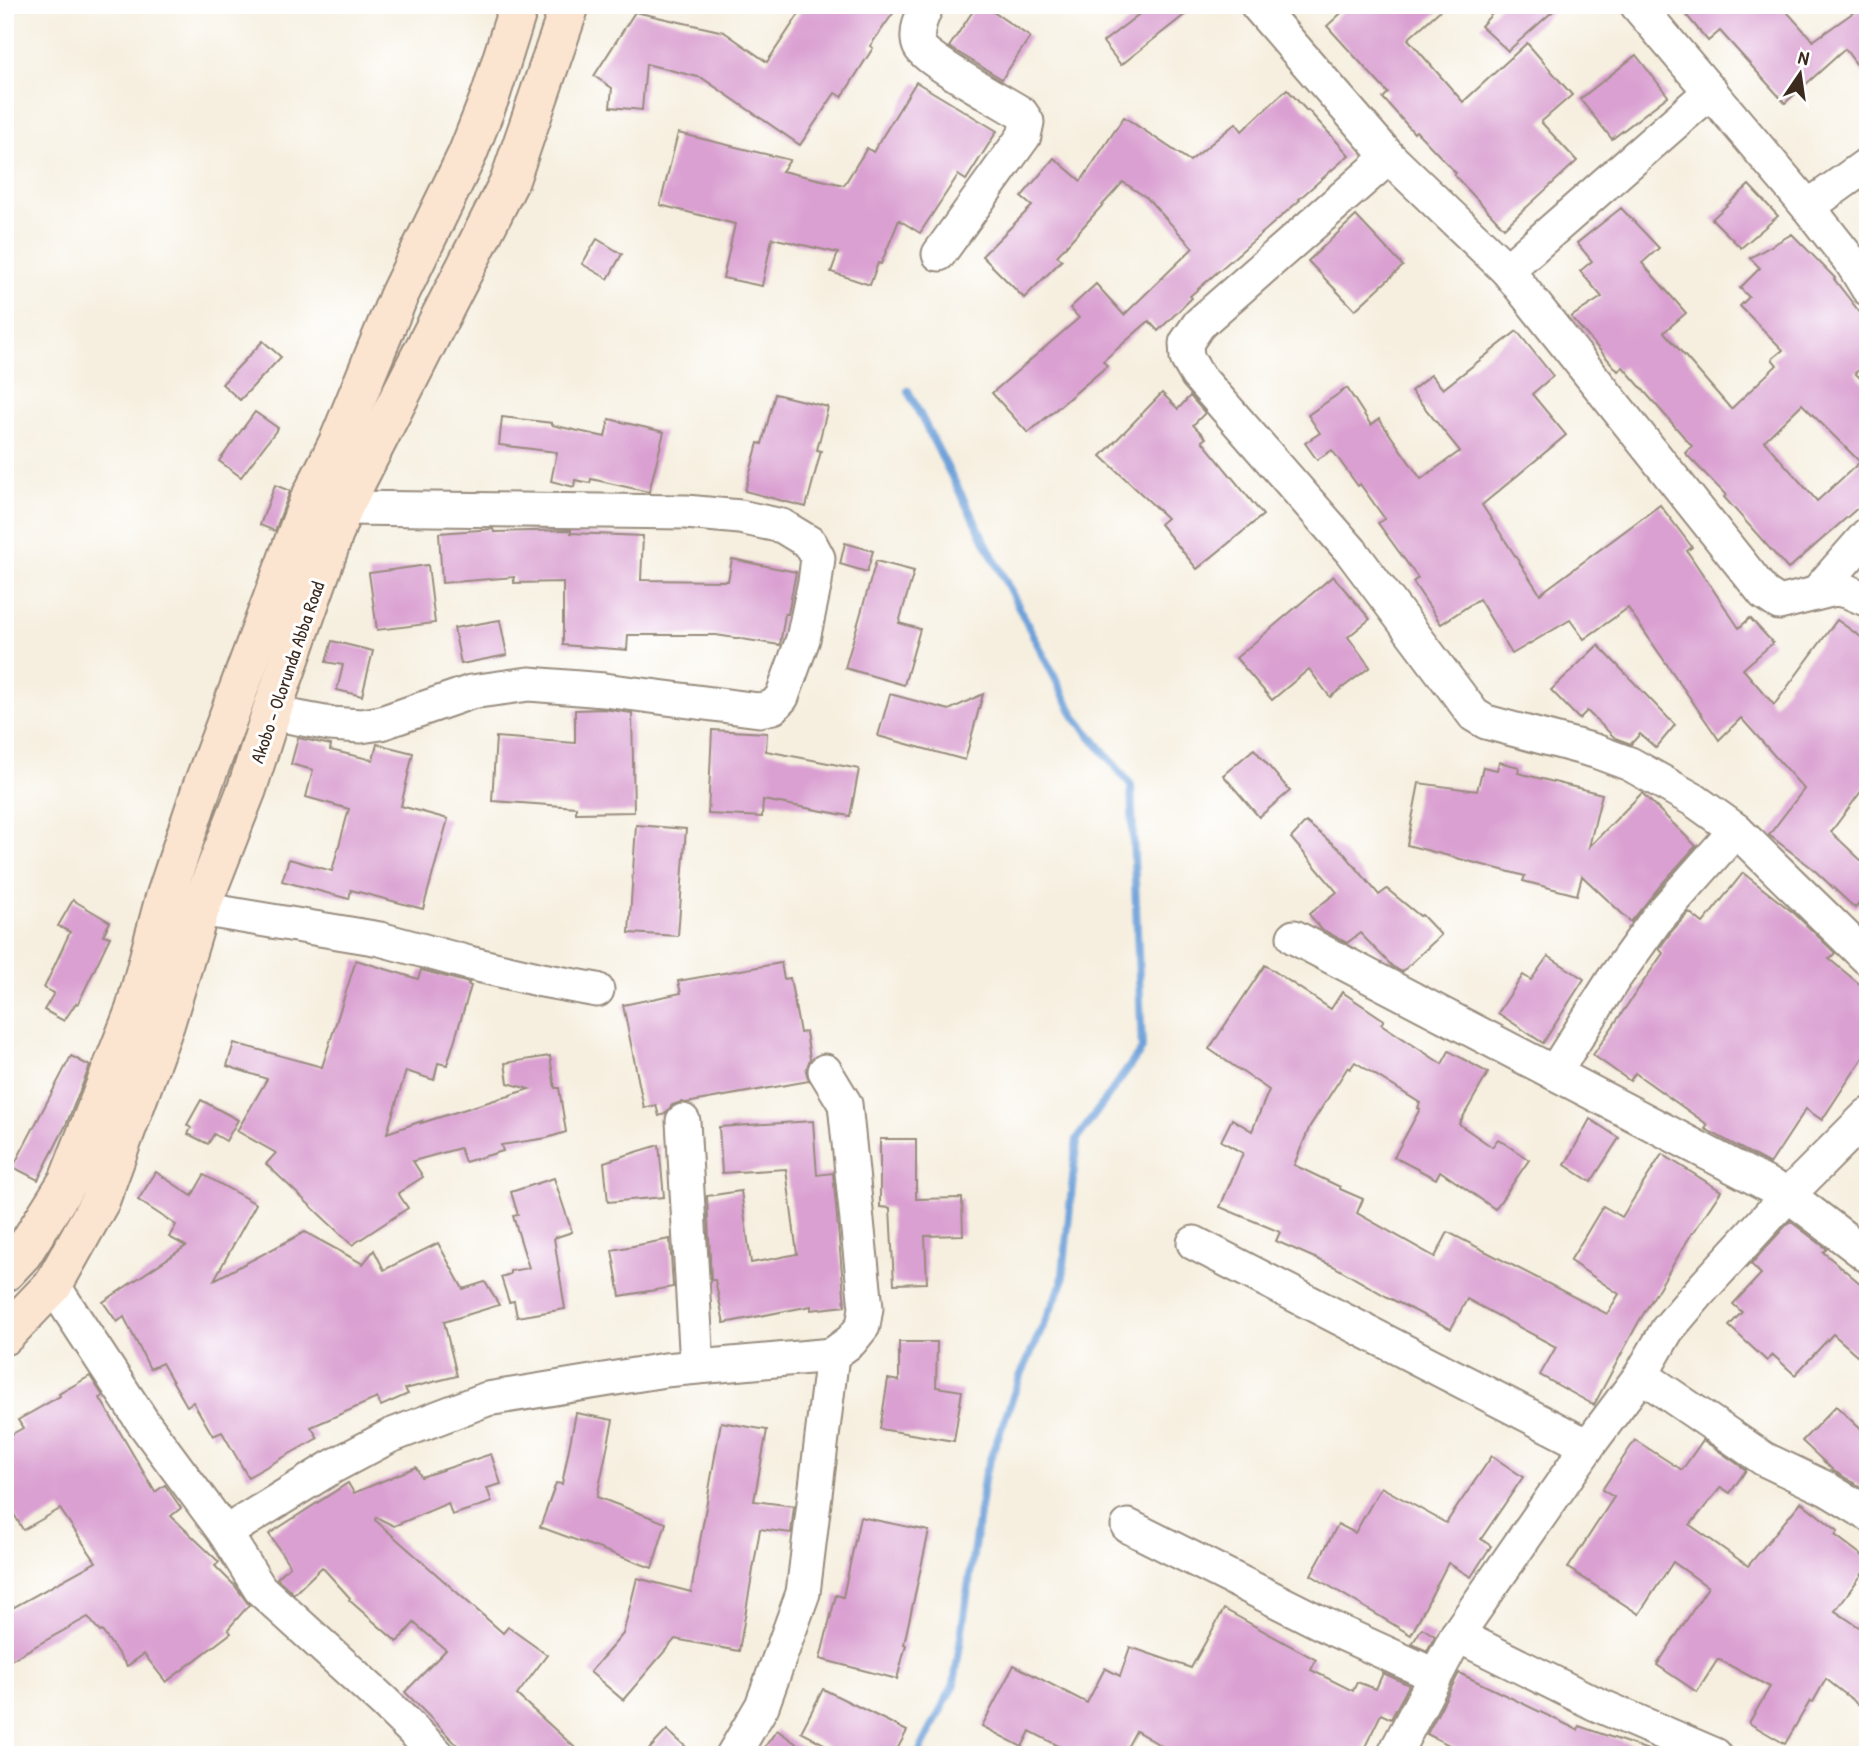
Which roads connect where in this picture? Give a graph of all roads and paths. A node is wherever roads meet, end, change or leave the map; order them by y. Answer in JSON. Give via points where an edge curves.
{"nodes":[{"id":1,"x":519,"y":5,"type":"edge"},
{"id":2,"x":570,"y":5,"type":"edge"},
{"id":3,"x":927,"y":5,"type":"edge"},
{"id":4,"x":1257,"y":5,"type":"edge"},
{"id":5,"x":1638,"y":6,"type":"edge"},
{"id":6,"x":1711,"y":91,"type":"junction"},
{"id":7,"x":1389,"y":157,"type":"junction"},
{"id":8,"x":1868,"y":164,"type":"edge"},
{"id":9,"x":1808,"y":207,"type":"junction"},
{"id":10,"x":939,"y":254,"type":"dead end"},
{"id":11,"x":1507,"y":271,"type":"junction"},
{"id":12,"x":1868,"y":289,"type":"edge"},
{"id":13,"x":343,"y":508,"type":"junction"},
{"id":14,"x":1868,"y":534,"type":"edge"},
{"id":15,"x":1817,"y":592,"type":"junction"},
{"id":16,"x":1868,"y":600,"type":"edge"},
{"id":17,"x":271,"y":713,"type":"junction"},
{"id":18,"x":1736,"y":830,"type":"junction"},
{"id":19,"x":200,"y":909,"type":"junction"},
{"id":20,"x":1294,"y":937,"type":"dead end"},
{"id":21,"x":1868,"y":960,"type":"edge"},
{"id":22,"x":597,"y":990,"type":"dead end"},
{"id":23,"x":825,"y":1071,"type":"dead end"},
{"id":24,"x":1554,"y":1073,"type":"junction"},
{"id":25,"x":1868,"y":1115,"type":"edge"},
{"id":26,"x":683,"y":1121,"type":"dead end"},
{"id":27,"x":1788,"y":1195,"type":"junction"},
{"id":28,"x":1194,"y":1243,"type":"dead end"},
{"id":29,"x":1868,"y":1256,"type":"edge"},
{"id":30,"x":5,"y":1272,"type":"edge"},
{"id":31,"x":53,"y":1284,"type":"junction"},
{"id":32,"x":5,"y":1335,"type":"edge"},
{"id":33,"x":832,"y":1355,"type":"junction"},
{"id":34,"x":697,"y":1366,"type":"junction"},
{"id":35,"x":1641,"y":1375,"type":"junction"},
{"id":36,"x":1588,"y":1446,"type":"junction"},
{"id":37,"x":1868,"y":1514,"type":"edge"},
{"id":38,"x":1128,"y":1526,"type":"dead end"},
{"id":39,"x":225,"y":1532,"type":"junction"},
{"id":40,"x":1457,"y":1635,"type":"junction"},
{"id":41,"x":1434,"y":1675,"type":"junction"},
{"id":42,"x":438,"y":1755,"type":"edge"},
{"id":43,"x":733,"y":1755,"type":"edge"},
{"id":44,"x":1394,"y":1755,"type":"edge"},
{"id":45,"x":1714,"y":1755,"type":"edge"}],
"edges":[{"from":1,"to":30,"type":"main road","name":"Akobo - Olorunda Abba Road","via":[[467,155],[399,295],[309,501],[201,790],[164,901],[135,1010],[68,1181],[22,1254]]},
{"from":2,"to":13,"type":"main road","name":"Akobo - Olorunda Abba Road","via":[[510,180]]},
{"from":3,"to":10,"type":"street","via":[[917,35],[920,50],[1021,113],[1027,122],[1024,136]]},
{"from":4,"to":7,"type":"street"},
{"from":5,"to":6,"type":"street"},
{"from":6,"to":9,"type":"street"},
{"from":6,"to":11,"type":"street"},
{"from":7,"to":11,"type":"street"},
{"from":7,"to":18,"type":"street","via":[[1199,324],[1186,343],[1187,358],[1351,551],[1474,715],[1630,764]]},
{"from":8,"to":9,"type":"street"},
{"from":9,"to":12,"type":"street"},
{"from":11,"to":15,"type":"street","via":[[1764,593],[1779,603]]},
{"from":13,"to":17,"type":"main road","name":"Akobo - Olorunda Abba Road"},
{"from":13,"to":17,"type":"street","via":[[686,512],[782,526],[810,542],[818,558],[803,639],[782,696],[773,708],[759,710],[529,684],[471,692],[361,726]]},
{"from":14,"to":15,"type":"street"},
{"from":15,"to":16,"type":"street","via":[[1835,589]]},
{"from":17,"to":19,"type":"main road","name":"Akobo - Olorunda Abba Road"},
{"from":18,"to":21,"type":"street"},
{"from":18,"to":24,"type":"street","via":[[1656,920]]},
{"from":19,"to":22,"type":"street","via":[[380,939]]},
{"from":19,"to":31,"type":"main road","name":"Akobo - Olorunda Abba Road","via":[[165,1024],[100,1201]]},
{"from":20,"to":24,"type":"street"},
{"from":23,"to":33,"type":"street","via":[[845,1104],[866,1308],[863,1326]]},
{"from":24,"to":27,"type":"street"},
{"from":25,"to":27,"type":"street"},
{"from":26,"to":34,"type":"street"},
{"from":27,"to":29,"type":"street"},
{"from":27,"to":35,"type":"street","via":[[1667,1330]]},
{"from":28,"to":36,"type":"street"},
{"from":31,"to":32,"type":"main road","name":"Akobo - Olorunda Abba Road"},
{"from":31,"to":39,"type":"street","via":[[142,1421]]},
{"from":33,"to":34,"type":"street"},
{"from":33,"to":43,"type":"street","via":[[803,1593],[762,1706]]},
{"from":34,"to":39,"type":"street","via":[[488,1399],[390,1436]]},
{"from":35,"to":36,"type":"street"},
{"from":35,"to":37,"type":"street","via":[[1764,1459]]},
{"from":36,"to":40,"type":"street"},
{"from":38,"to":41,"type":"street"},
{"from":39,"to":42,"type":"street","via":[[260,1589]]},
{"from":40,"to":41,"type":"street"},
{"from":40,"to":45,"type":"street","via":[[1594,1703]]},
{"from":41,"to":44,"type":"street"}]}
